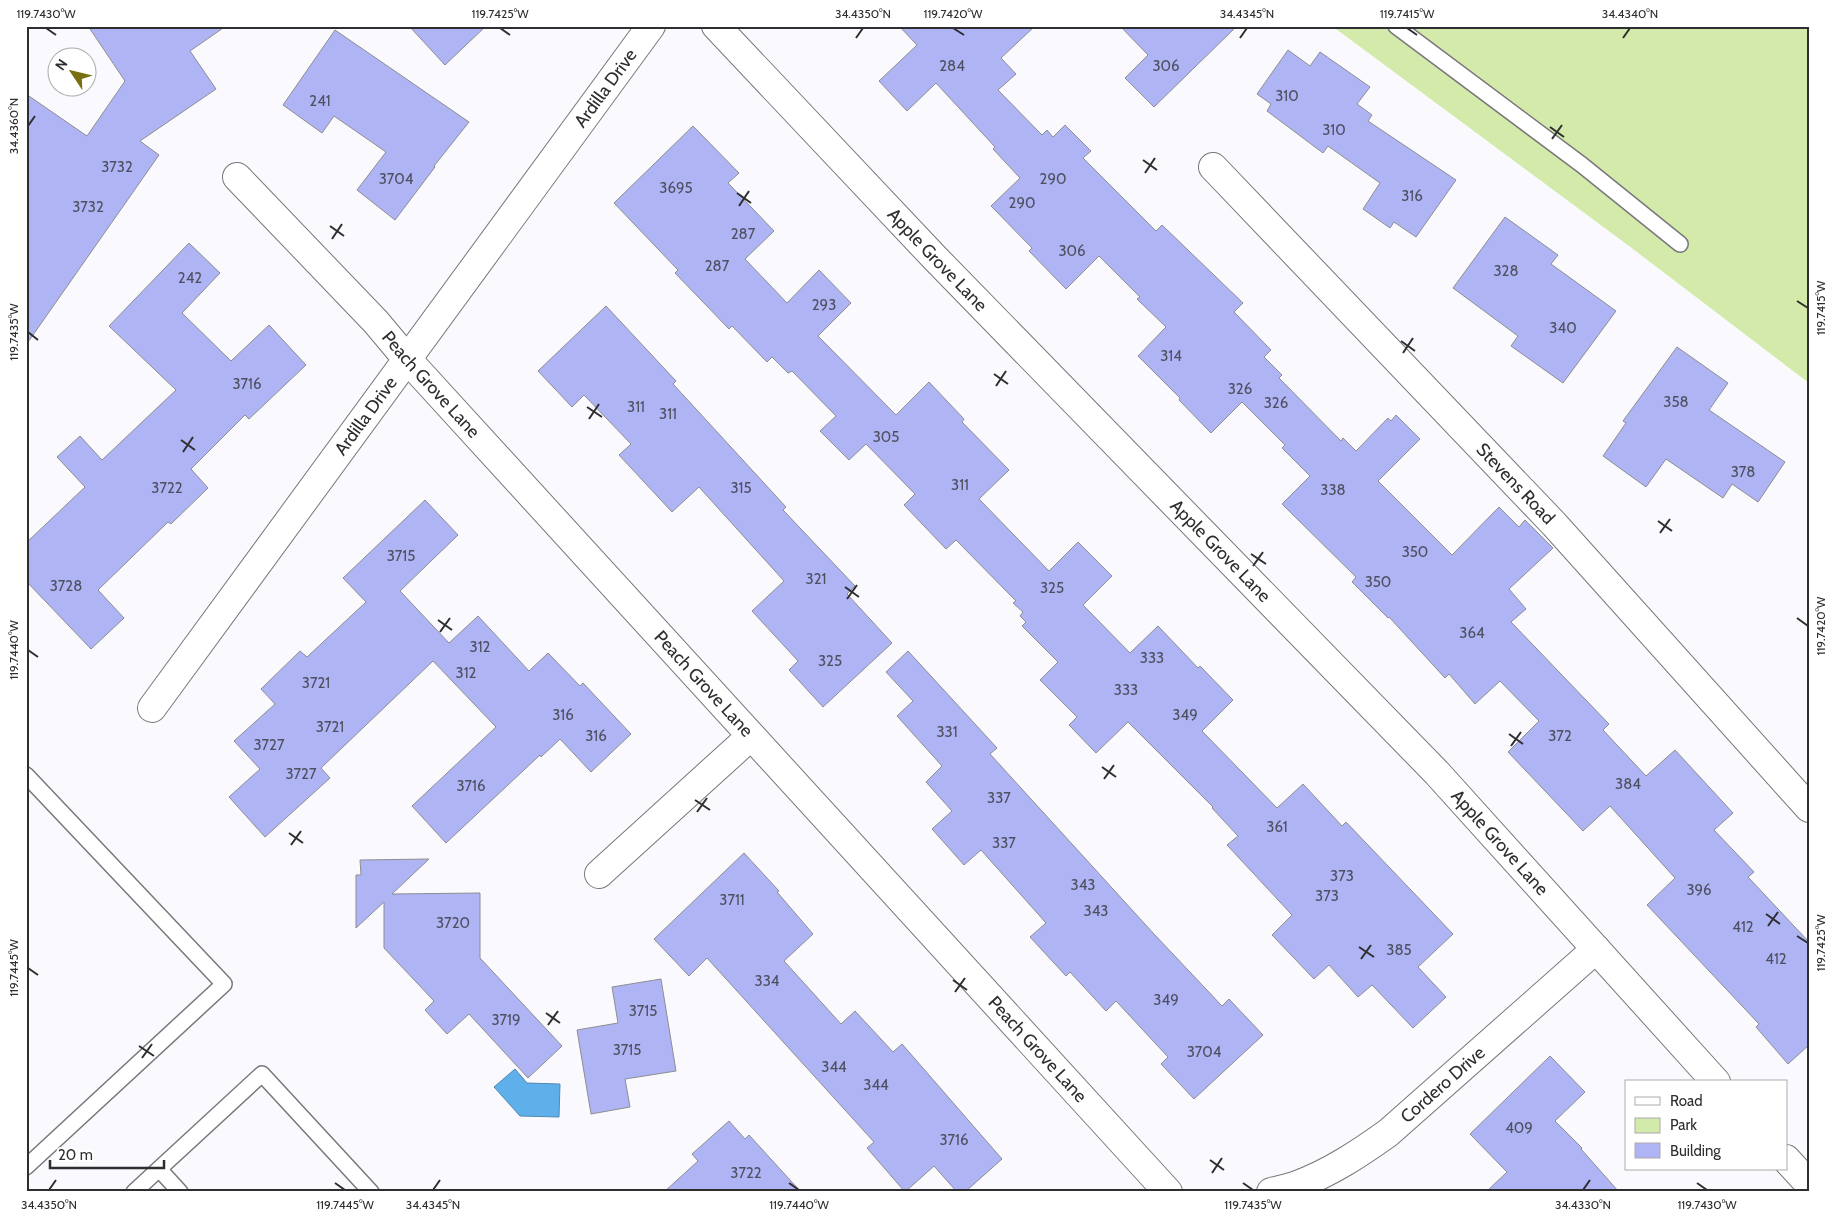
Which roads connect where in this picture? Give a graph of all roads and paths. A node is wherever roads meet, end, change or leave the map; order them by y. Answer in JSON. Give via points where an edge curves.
{"nodes":[{"id":1,"x":650,"y":26,"type":"edge"},
{"id":2,"x":716,"y":26,"type":"edge"},
{"id":3,"x":1396,"y":26,"type":"edge"},
{"id":4,"x":1213,"y":167,"type":"dead end"},
{"id":5,"x":237,"y":177,"type":"dead end"},
{"id":6,"x":1680,"y":244,"type":"dead end"},
{"id":7,"x":407,"y":359,"type":"junction"},
{"id":8,"x":152,"y":708,"type":"dead end"},
{"id":9,"x":750,"y":736,"type":"junction"},
{"id":10,"x":26,"y":775,"type":"edge"},
{"id":11,"x":1809,"y":808,"type":"edge"},
{"id":12,"x":599,"y":874,"type":"dead end"},
{"id":13,"x":1596,"y":949,"type":"junction"},
{"id":14,"x":1714,"y":1080,"type":"edge"},
{"id":15,"x":1788,"y":1161,"type":"edge"},
{"id":16,"x":26,"y":1167,"type":"edge"},
{"id":17,"x":159,"y":1169,"type":"junction"},
{"id":18,"x":1809,"y":1184,"type":"edge"},
{"id":19,"x":134,"y":1192,"type":"edge"},
{"id":20,"x":180,"y":1192,"type":"edge"},
{"id":21,"x":370,"y":1192,"type":"edge"},
{"id":22,"x":1168,"y":1192,"type":"edge"},
{"id":23,"x":1271,"y":1192,"type":"edge"}],
"edges":[{"from":1,"to":7,"type":"street","name":"Ardilla Drive"},
{"from":2,"to":13,"type":"street","name":"Apple Grove Lane","via":[[935,258],[1437,773]]},
{"from":3,"to":6,"type":"lane","via":[[1582,165]]},
{"from":4,"to":11,"type":"street","name":"Stevens Road","via":[[1554,524]]},
{"from":5,"to":7,"type":"street","name":"Peach Grove Lane","via":[[376,322]]},
{"from":7,"to":8,"type":"street","name":"Ardilla Drive"},
{"from":7,"to":9,"type":"street","name":"Peach Grove Lane"},
{"from":9,"to":12,"type":"street"},
{"from":9,"to":22,"type":"street","name":"Peach Grove Lane"},
{"from":10,"to":16,"type":"lane","via":[[224,984]]},
{"from":13,"to":14,"type":"street","name":"Apple Grove Lane"},
{"from":13,"to":23,"type":"street","name":"Cordero Drive","via":[[1388,1133],[1357,1155],[1297,1186]]},
{"from":15,"to":18,"type":"street"},
{"from":17,"to":19,"type":"lane"},
{"from":17,"to":20,"type":"lane"},
{"from":17,"to":21,"type":"lane","via":[[262,1074]]}]}
